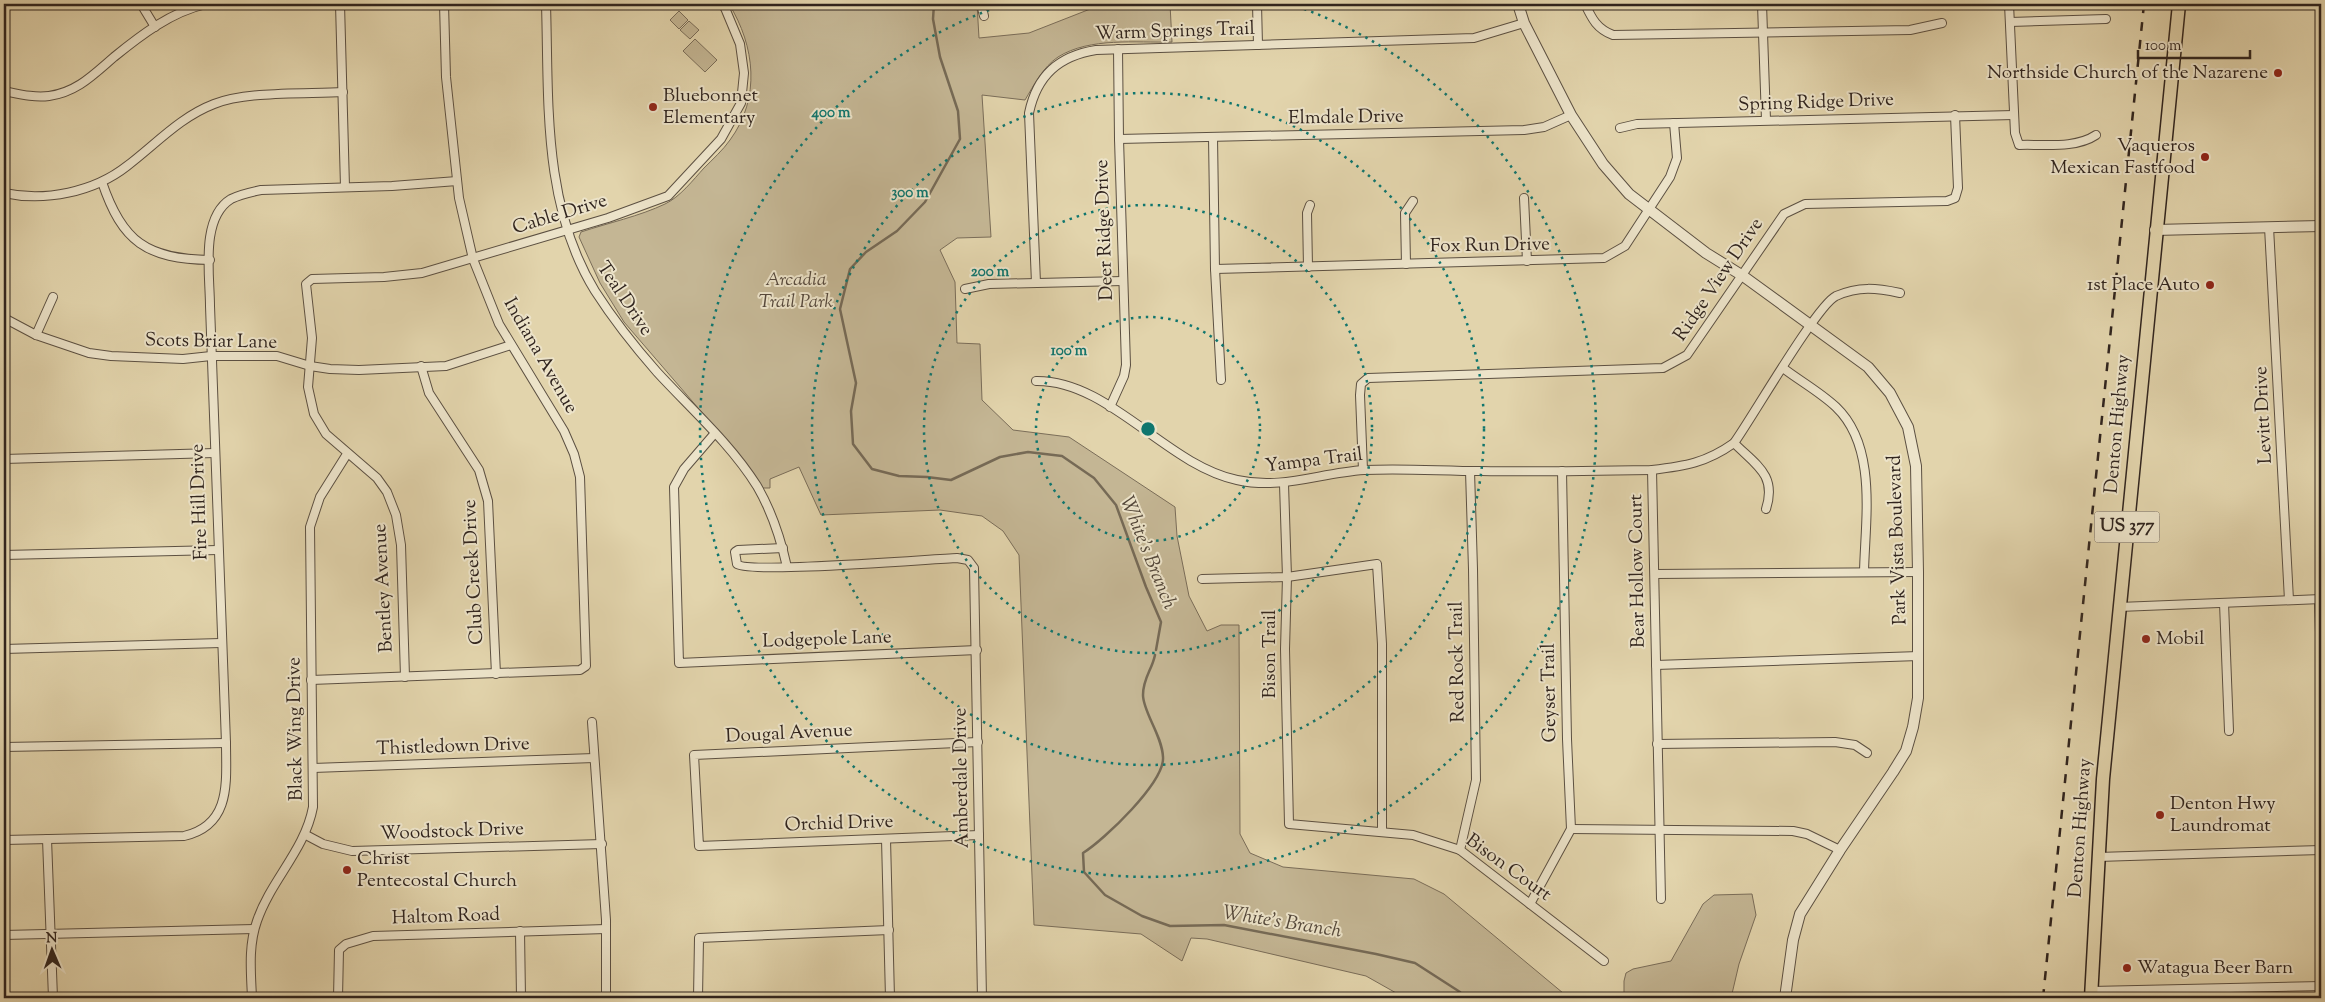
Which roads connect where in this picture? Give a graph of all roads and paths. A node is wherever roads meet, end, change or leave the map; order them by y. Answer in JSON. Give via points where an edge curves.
{"nodes":[{"id":1,"x":141,"y":4,"type":"edge"},
{"id":2,"x":206,"y":4,"type":"edge"},
{"id":3,"x":340,"y":4,"type":"edge"},
{"id":4,"x":444,"y":4,"type":"edge"},
{"id":5,"x":546,"y":4,"type":"edge"},
{"id":6,"x":721,"y":4,"type":"edge"},
{"id":7,"x":981,"y":4,"type":"edge"},
{"id":8,"x":1256,"y":4,"type":"edge"},
{"id":9,"x":1518,"y":4,"type":"edge"},
{"id":10,"x":1585,"y":4,"type":"edge"},
{"id":11,"x":1762,"y":4,"type":"edge"},
{"id":12,"x":2010,"y":4,"type":"edge"},
{"id":13,"x":2179,"y":4,"type":"edge"},
{"id":14,"x":984,"y":16,"type":"dead end"},
{"id":15,"x":2106,"y":19,"type":"dead end"},
{"id":16,"x":2010,"y":22,"type":"junction"},
{"id":17,"x":1524,"y":23,"type":"junction"},
{"id":18,"x":1942,"y":23,"type":"dead end"},
{"id":19,"x":155,"y":27,"type":"junction"},
{"id":20,"x":1763,"y":32,"type":"junction"},
{"id":21,"x":1258,"y":45,"type":"junction"},
{"id":22,"x":1118,"y":49,"type":"junction"},
{"id":23,"x":4,"y":91,"type":"edge"},
{"id":24,"x":343,"y":92,"type":"junction"},
{"id":25,"x":1571,"y":115,"type":"junction"},
{"id":26,"x":1955,"y":115,"type":"junction"},
{"id":27,"x":2014,"y":115,"type":"junction"},
{"id":28,"x":1766,"y":120,"type":"junction"},
{"id":29,"x":1674,"y":123,"type":"junction"},
{"id":30,"x":1620,"y":128,"type":"dead end"},
{"id":31,"x":2096,"y":135,"type":"dead end"},
{"id":32,"x":1213,"y":137,"type":"junction"},
{"id":33,"x":1119,"y":139,"type":"junction"},
{"id":34,"x":458,"y":181,"type":"junction"},
{"id":35,"x":102,"y":182,"type":"junction"},
{"id":36,"x":346,"y":187,"type":"junction"},
{"id":37,"x":4,"y":193,"type":"edge"},
{"id":38,"x":1524,"y":198,"type":"dead end"},
{"id":39,"x":1413,"y":202,"type":"dead end"},
{"id":40,"x":1310,"y":205,"type":"dead end"},
{"id":41,"x":1648,"y":208,"type":"junction"},
{"id":42,"x":2321,"y":226,"type":"edge"},
{"id":43,"x":2270,"y":228,"type":"junction"},
{"id":44,"x":568,"y":230,"type":"junction"},
{"id":45,"x":2155,"y":230,"type":"junction"},
{"id":46,"x":473,"y":259,"type":"junction"},
{"id":47,"x":210,"y":260,"type":"junction"},
{"id":48,"x":1527,"y":261,"type":"junction"},
{"id":49,"x":1406,"y":264,"type":"junction"},
{"id":50,"x":1308,"y":267,"type":"junction"},
{"id":51,"x":1215,"y":269,"type":"junction"},
{"id":52,"x":1743,"y":276,"type":"junction"},
{"id":53,"x":1123,"y":281,"type":"junction"},
{"id":54,"x":1036,"y":283,"type":"junction"},
{"id":55,"x":965,"y":289,"type":"dead end"},
{"id":56,"x":1900,"y":292,"type":"dead end"},
{"id":57,"x":54,"y":296,"type":"dead end"},
{"id":58,"x":4,"y":318,"type":"edge"},
{"id":59,"x":1810,"y":326,"type":"junction"},
{"id":60,"x":36,"y":335,"type":"junction"},
{"id":61,"x":511,"y":345,"type":"junction"},
{"id":62,"x":311,"y":350,"type":"joint"},
{"id":63,"x":211,"y":356,"type":"junction"},
{"id":64,"x":310,"y":366,"type":"junction"},
{"id":65,"x":421,"y":366,"type":"junction"},
{"id":66,"x":1783,"y":368,"type":"junction"},
{"id":67,"x":1221,"y":380,"type":"dead end"},
{"id":68,"x":1036,"y":381,"type":"dead end"},
{"id":69,"x":1110,"y":407,"type":"junction"},
{"id":70,"x":715,"y":433,"type":"junction"},
{"id":71,"x":1734,"y":443,"type":"junction"},
{"id":72,"x":215,"y":453,"type":"junction"},
{"id":73,"x":347,"y":454,"type":"junction"},
{"id":74,"x":4,"y":459,"type":"edge"},
{"id":75,"x":1362,"y":470,"type":"junction"},
{"id":76,"x":1652,"y":470,"type":"junction"},
{"id":77,"x":1470,"y":471,"type":"junction"},
{"id":78,"x":1562,"y":472,"type":"junction"},
{"id":79,"x":1284,"y":484,"type":"junction"},
{"id":80,"x":1766,"y":509,"type":"dead end"},
{"id":81,"x":783,"y":548,"type":"junction"},
{"id":82,"x":218,"y":550,"type":"junction"},
{"id":83,"x":4,"y":555,"type":"edge"},
{"id":84,"x":787,"y":567,"type":"junction"},
{"id":85,"x":1864,"y":572,"type":"junction"},
{"id":86,"x":1918,"y":572,"type":"junction"},
{"id":87,"x":1654,"y":574,"type":"junction"},
{"id":88,"x":1287,"y":577,"type":"junction"},
{"id":89,"x":1202,"y":579,"type":"dead end"},
{"id":90,"x":2320,"y":599,"type":"edge"},
{"id":91,"x":2289,"y":600,"type":"junction"},
{"id":92,"x":2224,"y":603,"type":"junction"},
{"id":93,"x":2119,"y":607,"type":"junction"},
{"id":94,"x":221,"y":643,"type":"junction"},
{"id":95,"x":4,"y":650,"type":"edge"},
{"id":96,"x":977,"y":650,"type":"junction"},
{"id":97,"x":1919,"y":656,"type":"junction"},
{"id":98,"x":1656,"y":665,"type":"junction"},
{"id":99,"x":2321,"y":666,"type":"edge"},
{"id":100,"x":496,"y":674,"type":"junction"},
{"id":101,"x":405,"y":677,"type":"junction"},
{"id":102,"x":311,"y":680,"type":"junction"},
{"id":103,"x":592,"y":722,"type":"dead end"},
{"id":104,"x":2229,"y":731,"type":"dead end"},
{"id":105,"x":978,"y":742,"type":"junction"},
{"id":106,"x":226,"y":743,"type":"junction"},
{"id":107,"x":1657,"y":744,"type":"junction"},
{"id":108,"x":4,"y":747,"type":"edge"},
{"id":109,"x":1867,"y":753,"type":"dead end"},
{"id":110,"x":594,"y":758,"type":"junction"},
{"id":111,"x":313,"y":768,"type":"junction"},
{"id":112,"x":1289,"y":824,"type":"joint"},
{"id":113,"x":1571,"y":829,"type":"junction"},
{"id":114,"x":1660,"y":830,"type":"junction"},
{"id":115,"x":1382,"y":832,"type":"junction"},
{"id":116,"x":306,"y":835,"type":"junction"},
{"id":117,"x":979,"y":835,"type":"junction"},
{"id":118,"x":886,"y":839,"type":"junction"},
{"id":119,"x":4,"y":840,"type":"edge"},
{"id":120,"x":47,"y":840,"type":"junction"},
{"id":121,"x":602,"y":844,"type":"junction"},
{"id":122,"x":699,"y":846,"type":"joint"},
{"id":123,"x":1460,"y":850,"type":"junction"},
{"id":124,"x":1840,"y":850,"type":"junction"},
{"id":125,"x":2321,"y":850,"type":"edge"},
{"id":126,"x":2098,"y":857,"type":"junction"},
{"id":127,"x":1662,"y":899,"type":"dead end"},
{"id":128,"x":1530,"y":904,"type":"junction"},
{"id":129,"x":254,"y":929,"type":"junction"},
{"id":130,"x":606,"y":929,"type":"junction"},
{"id":131,"x":889,"y":930,"type":"junction"},
{"id":132,"x":520,"y":931,"type":"junction"},
{"id":133,"x":50,"y":934,"type":"junction"},
{"id":134,"x":4,"y":935,"type":"edge"},
{"id":135,"x":1604,"y":961,"type":"dead end"},
{"id":136,"x":2321,"y":986,"type":"edge"},
{"id":137,"x":2091,"y":994,"type":"edge"},
{"id":138,"x":53,"y":998,"type":"edge"},
{"id":139,"x":252,"y":998,"type":"edge"},
{"id":140,"x":338,"y":998,"type":"edge"},
{"id":141,"x":521,"y":998,"type":"edge"},
{"id":142,"x":606,"y":998,"type":"edge"},
{"id":143,"x":698,"y":998,"type":"edge"},
{"id":144,"x":890,"y":998,"type":"edge"},
{"id":145,"x":982,"y":998,"type":"edge"},
{"id":146,"x":1784,"y":998,"type":"edge"}],
"edges":[{"from":1,"to":19,"type":"street"},
{"from":2,"to":19,"type":"street","via":[[176,14]]},
{"from":3,"to":24,"type":"street"},
{"from":4,"to":34,"type":"street","name":"Indiana Avenue","via":[[446,77]]},
{"from":5,"to":44,"type":"street","name":"Teal Drive","via":[[550,140],[558,197]]},
{"from":6,"to":44,"type":"street","name":"Cable Drive","via":[[740,44],[744,73],[742,103],[721,138],[668,196],[644,207]]},
{"from":7,"to":14,"type":"street"},
{"from":8,"to":21,"type":"street"},
{"from":9,"to":17,"type":"street","name":"Park Vista Boulevard"},
{"from":10,"to":20,"type":"street","via":[[1596,24],[1614,35]]},
{"from":11,"to":20,"type":"street"},
{"from":12,"to":16,"type":"street"},
{"from":13,"to":45,"type":"main road","name":"Denton Highway","number":"US 377"},
{"from":15,"to":16,"type":"street"},
{"from":16,"to":27,"type":"street"},
{"from":17,"to":21,"type":"street","name":"Warm Springs Trail","via":[[1474,38]]},
{"from":17,"to":25,"type":"street","name":"Park Vista Boulevard"},
{"from":18,"to":20,"type":"street","via":[[1910,30]]},
{"from":19,"to":23,"type":"street","via":[[79,86],[39,97]]},
{"from":20,"to":28,"type":"street"},
{"from":21,"to":22,"type":"street","name":"Warm Springs Trail"},
{"from":22,"to":33,"type":"street","name":"Deer Ridge Drive"},
{"from":22,"to":54,"type":"street","name":"Warm Springs Trail","via":[[1096,50],[1069,57],[1047,73],[1032,97],[1028,128]]},
{"from":24,"to":35,"type":"street","via":[[265,96],[216,103],[185,118],[126,167]]},
{"from":24,"to":36,"type":"street"},
{"from":25,"to":32,"type":"street","name":"Elmdale Drive","via":[[1544,127],[1524,130]]},
{"from":25,"to":41,"type":"street","name":"Park Vista Boulevard","via":[[1603,164],[1629,194]]},
{"from":26,"to":27,"type":"street","name":"Spring Ridge Drive"},
{"from":26,"to":28,"type":"street","name":"Spring Ridge Drive"},
{"from":26,"to":52,"type":"street","name":"Ridge View Drive","via":[[1958,188],[1955,198],[1947,201],[1805,204],[1784,214]]},
{"from":27,"to":31,"type":"street","via":[[2015,133],[2020,145],[2073,144]]},
{"from":28,"to":29,"type":"street","name":"Spring Ridge Drive"},
{"from":29,"to":30,"type":"street","name":"Spring Ridge Drive"},
{"from":29,"to":41,"type":"street","name":"Fox Run Drive","via":[[1678,158]]},
{"from":32,"to":33,"type":"street","name":"Elmdale Drive"},
{"from":32,"to":51,"type":"street"},
{"from":33,"to":53,"type":"street","name":"Deer Ridge Drive"},
{"from":34,"to":36,"type":"street","name":"Fire Hill Drive"},
{"from":34,"to":46,"type":"street","name":"Indiana Avenue","via":[[464,227]]},
{"from":35,"to":37,"type":"street","via":[[84,189],[33,196]]},
{"from":35,"to":47,"type":"street","via":[[110,206],[135,240],[146,248],[173,257]]},
{"from":36,"to":47,"type":"street","name":"Fire Hill Drive","via":[[261,190],[230,200],[215,216],[212,225]]},
{"from":38,"to":48,"type":"street"},
{"from":39,"to":49,"type":"street","via":[[1405,213]]},
{"from":40,"to":50,"type":"street","via":[[1307,213]]},
{"from":41,"to":48,"type":"street","name":"Fox Run Drive","via":[[1625,246],[1610,255],[1587,260]]},
{"from":41,"to":52,"type":"street","name":"Park Vista Boulevard","via":[[1706,253]]},
{"from":42,"to":43,"type":"street"},
{"from":43,"to":45,"type":"street"},
{"from":43,"to":91,"type":"street","name":"Levitt Drive"},
{"from":44,"to":46,"type":"street","name":"Cable Drive"},
{"from":44,"to":70,"type":"street","name":"Teal Drive","via":[[575,252],[613,316],[656,370]]},
{"from":45,"to":93,"type":"main road","name":"Denton Highway","number":"US 377"},
{"from":46,"to":61,"type":"street","name":"Indiana Avenue"},
{"from":46,"to":62,"type":"street","name":"Cable Drive","via":[[422,273],[308,281]]},
{"from":47,"to":63,"type":"street","name":"Fire Hill Drive"},
{"from":48,"to":49,"type":"street","name":"Fox Run Drive"},
{"from":49,"to":50,"type":"street","name":"Fox Run Drive"},
{"from":50,"to":51,"type":"street","name":"Fox Run Drive"},
{"from":51,"to":67,"type":"street"},
{"from":52,"to":59,"type":"street","name":"Park Vista Boulevard"},
{"from":52,"to":75,"type":"street","name":"Ridge View Drive","via":[[1687,355],[1663,368],[1368,378],[1361,384],[1360,395]]},
{"from":53,"to":54,"type":"street"},
{"from":53,"to":69,"type":"street","name":"Deer Ridge Drive","via":[[1126,371]]},
{"from":54,"to":55,"type":"street","via":[[989,284]]},
{"from":56,"to":59,"type":"street","name":"Bear Hollow Court","via":[[1870,287],[1834,297]]},
{"from":57,"to":60,"type":"street"},
{"from":58,"to":60,"type":"street","name":"Scots Briar Lane"},
{"from":59,"to":66,"type":"street","name":"Bear Hollow Court"},
{"from":59,"to":86,"type":"street","name":"Park Vista Boulevard","via":[[1874,373],[1890,393],[1908,427],[1916,466]]},
{"from":60,"to":63,"type":"street","name":"Scots Briar Lane","via":[[71,348],[111,356],[183,359]]},
{"from":61,"to":65,"type":"street","name":"Scots Briar Lane","via":[[453,365]]},
{"from":61,"to":100,"type":"street","name":"Indiana Avenue","via":[[564,431],[580,477],[586,666],[580,670]]},
{"from":62,"to":64,"type":"street","name":"Bentley Avenue"},
{"from":63,"to":64,"type":"street","name":"Scots Briar Lane","via":[[276,356]]},
{"from":63,"to":72,"type":"street","name":"Fire Hill Drive"},
{"from":64,"to":65,"type":"street","name":"Scots Briar Lane","via":[[359,370]]},
{"from":64,"to":73,"type":"street","name":"Bentley Avenue","via":[[308,387],[314,414],[326,434]]},
{"from":65,"to":100,"type":"street","name":"Club Creek Drive","via":[[429,393],[479,470],[486,494],[490,520]]},
{"from":66,"to":71,"type":"street","name":"Bear Hollow Court"},
{"from":66,"to":85,"type":"street","via":[[1836,408],[1857,443],[1866,484]]},
{"from":68,"to":69,"type":"street","name":"Yampa Trail","via":[[1068,386]]},
{"from":69,"to":79,"type":"street","name":"Yampa Trail","via":[[1206,471],[1258,484]]},
{"from":70,"to":81,"type":"street","name":"Teal Drive","via":[[756,485]]},
{"from":70,"to":96,"type":"street","name":"Lodgepole Lane","via":[[674,486],[679,663]]},
{"from":71,"to":76,"type":"street","name":"Bear Hollow Court","via":[[1722,452],[1692,464]]},
{"from":71,"to":80,"type":"street","via":[[1766,475],[1770,492]]},
{"from":72,"to":74,"type":"street"},
{"from":72,"to":82,"type":"street","name":"Fire Hill Drive"},
{"from":73,"to":101,"type":"street","name":"Bentley Avenue","via":[[377,478],[388,492],[396,515],[401,545]]},
{"from":73,"to":102,"type":"street","name":"Black Wing Drive","via":[[320,497],[310,527]]},
{"from":75,"to":77,"type":"street","name":"Yampa Trail"},
{"from":75,"to":79,"type":"street","name":"Yampa Trail"},
{"from":76,"to":78,"type":"street","name":"Yampa Trail"},
{"from":76,"to":87,"type":"street","name":"Bear Hollow Court"},
{"from":77,"to":78,"type":"street","name":"Yampa Trail"},
{"from":77,"to":123,"type":"street","name":"Red Rock Trail","via":[[1476,780]]},
{"from":78,"to":113,"type":"street","name":"Geyser Trail","via":[[1566,739]]},
{"from":79,"to":88,"type":"street","name":"Bison Trail"},
{"from":81,"to":84,"type":"street","name":"Teal Drive"},
{"from":81,"to":84,"type":"street","via":[[738,550],[736,559],[740,567],[745,568]]},
{"from":82,"to":83,"type":"street"},
{"from":82,"to":94,"type":"street","name":"Fire Hill Drive"},
{"from":84,"to":96,"type":"street","name":"Amberdale Drive","via":[[951,558],[968,560],[974,568]]},
{"from":85,"to":86,"type":"street"},
{"from":85,"to":87,"type":"street"},
{"from":86,"to":97,"type":"street","name":"Park Vista Boulevard"},
{"from":87,"to":98,"type":"street","name":"Bear Hollow Court"},
{"from":88,"to":89,"type":"street"},
{"from":88,"to":112,"type":"street","name":"Bison Trail","via":[[1285,649]]},
{"from":88,"to":115,"type":"street","via":[[1377,564],[1382,644]]},
{"from":90,"to":91,"type":"street"},
{"from":90,"to":99,"type":"street"},
{"from":91,"to":92,"type":"street"},
{"from":92,"to":93,"type":"street"},
{"from":92,"to":104,"type":"street"},
{"from":93,"to":126,"type":"main road","name":"Denton Highway","number":"US 377"},
{"from":94,"to":95,"type":"street"},
{"from":94,"to":106,"type":"street","name":"Fire Hill Drive"},
{"from":96,"to":105,"type":"street","name":"Amberdale Drive"},
{"from":97,"to":98,"type":"street"},
{"from":97,"to":124,"type":"street","name":"Park Vista Boulevard","via":[[1918,698],[1906,751]]},
{"from":98,"to":107,"type":"street","name":"Bear Hollow Court"},
{"from":100,"to":101,"type":"street"},
{"from":101,"to":102,"type":"street"},
{"from":102,"to":111,"type":"street","name":"Black Wing Drive"},
{"from":103,"to":110,"type":"street"},
{"from":105,"to":117,"type":"street","name":"Amberdale Drive"},
{"from":105,"to":122,"type":"street","name":"Dougal Avenue","via":[[694,755]]},
{"from":106,"to":108,"type":"street"},
{"from":106,"to":120,"type":"street","name":"Fire Hill Drive","via":[[224,804],[196,834],[172,838]]},
{"from":107,"to":109,"type":"street","via":[[1835,742],[1855,745]]},
{"from":107,"to":114,"type":"street","name":"Bear Hollow Court"},
{"from":110,"to":111,"type":"street","name":"Thistledown Drive"},
{"from":110,"to":121,"type":"street"},
{"from":111,"to":116,"type":"street","name":"Black Wing Drive","via":[[313,807]]},
{"from":112,"to":115,"type":"street","name":"Bison Court"},
{"from":113,"to":114,"type":"street"},
{"from":113,"to":128,"type":"street"},
{"from":114,"to":124,"type":"street","via":[[1793,831]]},
{"from":114,"to":127,"type":"street","name":"Bear Hollow Court"},
{"from":115,"to":123,"type":"street","name":"Bison Court","via":[[1413,835]]},
{"from":116,"to":121,"type":"street","name":"Woodstock Drive","via":[[323,844],[352,851]]},
{"from":116,"to":129,"type":"street","name":"Black Wing Drive","via":[[263,906]]},
{"from":117,"to":118,"type":"street","name":"Orchid Drive"},
{"from":117,"to":145,"type":"street","name":"Amberdale Drive"},
{"from":118,"to":122,"type":"street","name":"Orchid Drive"},
{"from":118,"to":131,"type":"street"},
{"from":119,"to":120,"type":"street","name":"Fire Hill Drive"},
{"from":120,"to":133,"type":"street"},
{"from":121,"to":130,"type":"street"},
{"from":123,"to":128,"type":"street","name":"Bison Court"},
{"from":124,"to":146,"type":"street","name":"Park Vista Boulevard","via":[[1800,914]]},
{"from":125,"to":126,"type":"street"},
{"from":126,"to":137,"type":"main road","name":"Denton Highway","number":"US 377"},
{"from":128,"to":135,"type":"street","name":"Bison Court"},
{"from":129,"to":133,"type":"street"},
{"from":129,"to":139,"type":"street","name":"Black Wing Drive"},
{"from":130,"to":132,"type":"street","name":"Haltom Road"},
{"from":130,"to":142,"type":"street"},
{"from":131,"to":143,"type":"street","via":[[700,938]]},
{"from":131,"to":144,"type":"street"},
{"from":132,"to":140,"type":"street","name":"Haltom Road","via":[[385,935],[346,944],[339,950]]},
{"from":132,"to":141,"type":"street"},
{"from":133,"to":134,"type":"street"},
{"from":133,"to":138,"type":"street"},
{"from":136,"to":137,"type":"street"}]}
